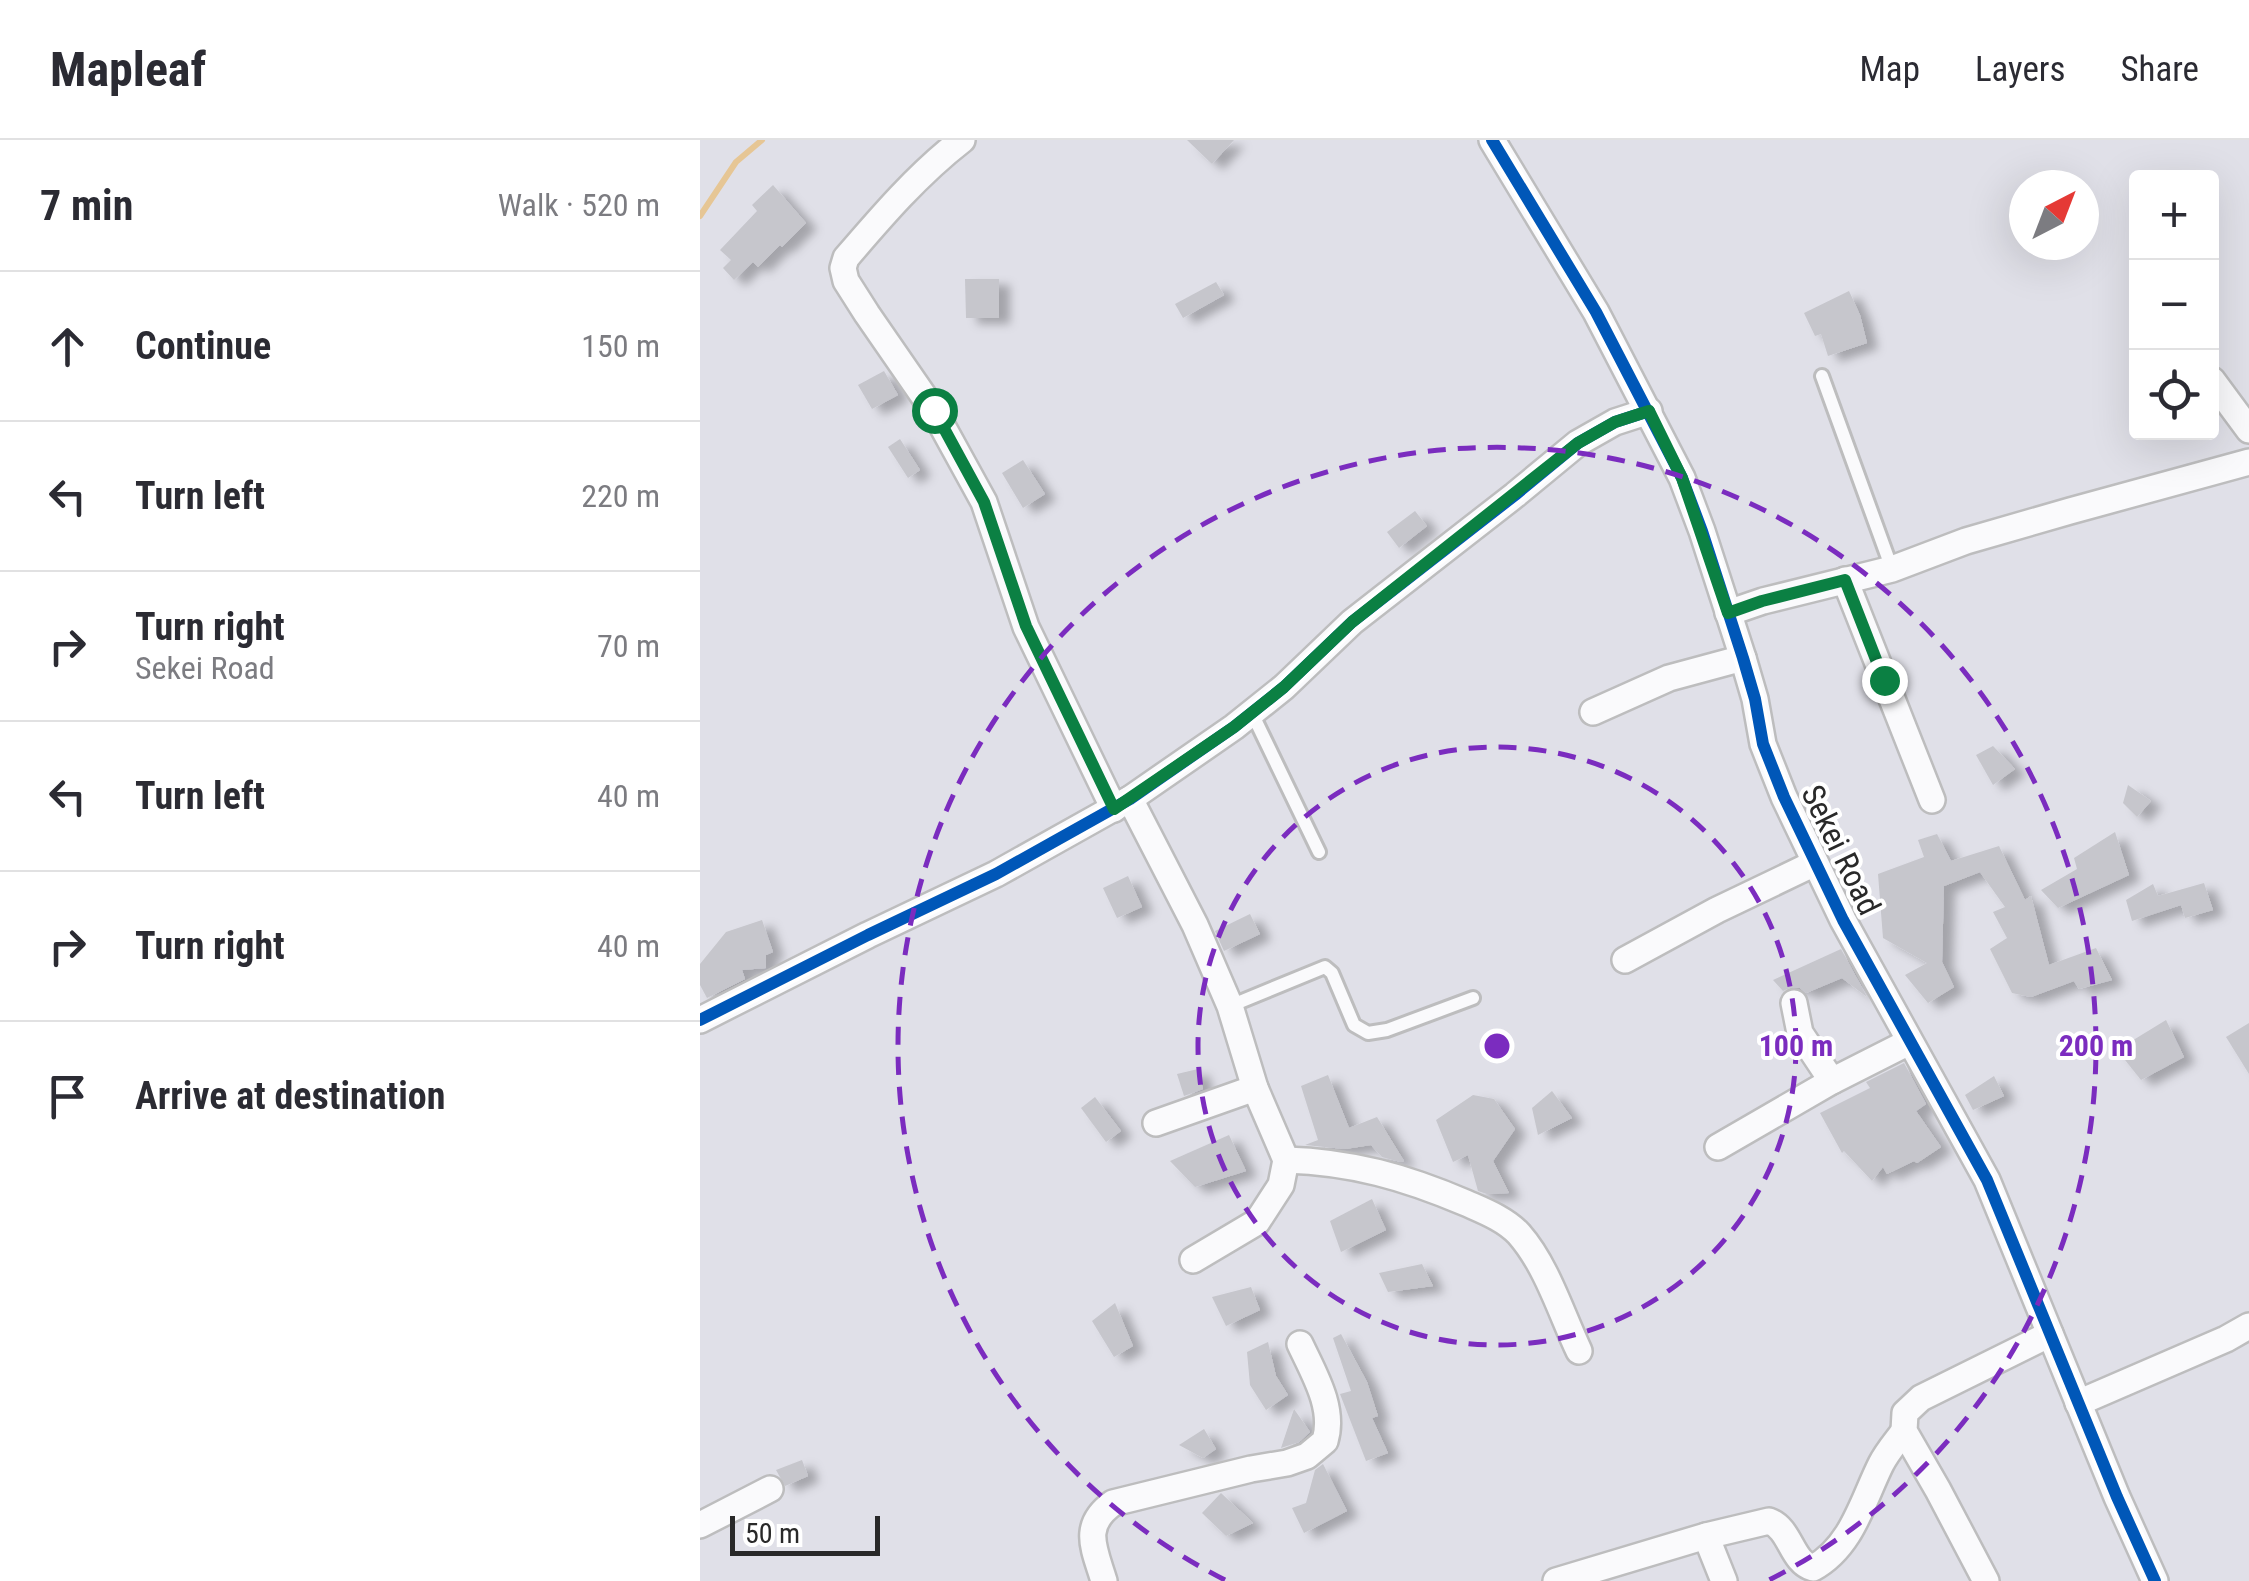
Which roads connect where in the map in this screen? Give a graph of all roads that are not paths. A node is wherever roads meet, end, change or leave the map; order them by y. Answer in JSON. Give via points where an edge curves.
{"nodes":[{"id":1,"x":962,"y":140,"type":"edge"},
{"id":2,"x":1492,"y":140,"type":"edge"},
{"id":3,"x":1822,"y":376,"type":"dead end"},
{"id":4,"x":2219,"y":389,"type":"edge"},
{"id":5,"x":1649,"y":411,"type":"junction"},
{"id":6,"x":2249,"y":430,"type":"edge"},
{"id":7,"x":2249,"y":462,"type":"edge"},
{"id":8,"x":1892,"y":568,"type":"junction"},
{"id":9,"x":1845,"y":580,"type":"junction"},
{"id":10,"x":1728,"y":613,"type":"junction"},
{"id":11,"x":1743,"y":658,"type":"junction"},
{"id":12,"x":1252,"y":712,"type":"junction"},
{"id":13,"x":1593,"y":712,"type":"dead end"},
{"id":14,"x":1932,"y":800,"type":"dead end"},
{"id":15,"x":1122,"y":804,"type":"junction"},
{"id":16,"x":1319,"y":852,"type":"dead end"},
{"id":17,"x":1815,"y":862,"type":"junction"},
{"id":18,"x":1625,"y":960,"type":"dead end"},
{"id":19,"x":1473,"y":998,"type":"dead end"},
{"id":20,"x":1794,"y":1003,"type":"dead end"},
{"id":21,"x":1230,"y":1006,"type":"junction"},
{"id":22,"x":700,"y":1020,"type":"edge"},
{"id":23,"x":1909,"y":1042,"type":"junction"},
{"id":24,"x":1832,"y":1082,"type":"junction"},
{"id":25,"x":1255,"y":1088,"type":"junction"},
{"id":26,"x":1156,"y":1123,"type":"dead end"},
{"id":27,"x":1718,"y":1148,"type":"dead end"},
{"id":28,"x":1286,"y":1160,"type":"junction"},
{"id":29,"x":1193,"y":1260,"type":"dead end"},
{"id":30,"x":2249,"y":1326,"type":"edge"},
{"id":31,"x":2050,"y":1334,"type":"junction"},
{"id":32,"x":1300,"y":1344,"type":"dead end"},
{"id":33,"x":1579,"y":1351,"type":"dead end"},
{"id":34,"x":2078,"y":1403,"type":"junction"},
{"id":35,"x":1904,"y":1431,"type":"junction"},
{"id":36,"x":770,"y":1489,"type":"dead end"},
{"id":37,"x":700,"y":1525,"type":"edge"},
{"id":38,"x":1706,"y":1536,"type":"junction"},
{"id":39,"x":1573,"y":1579,"type":"edge"},
{"id":40,"x":1104,"y":1581,"type":"edge"},
{"id":41,"x":1724,"y":1581,"type":"edge"},
{"id":42,"x":1986,"y":1581,"type":"edge"},
{"id":43,"x":2155,"y":1581,"type":"edge"}],
"edges":[{"from":1,"to":15,"type":"street","via":[[891,204],[843,268],[984,502],[1026,626]]},
{"from":2,"to":5,"type":"street","name":"Sekei Road"},
{"from":3,"to":8,"type":"lane"},
{"from":4,"to":6,"type":"street"},
{"from":5,"to":10,"type":"street","name":"Sekei Road","via":[[1682,478]]},
{"from":5,"to":12,"type":"street","via":[[1578,443],[1364,612]]},
{"from":7,"to":8,"type":"street"},
{"from":8,"to":9,"type":"street"},
{"from":9,"to":10,"type":"street"},
{"from":9,"to":14,"type":"street"},
{"from":10,"to":11,"type":"street","name":"Sekei Road"},
{"from":11,"to":13,"type":"street","via":[[1670,678]]},
{"from":11,"to":17,"type":"street","name":"Sekei Road","via":[[1763,744]]},
{"from":12,"to":15,"type":"street"},
{"from":12,"to":16,"type":"lane"},
{"from":15,"to":21,"type":"street","via":[[1195,924]]},
{"from":15,"to":22,"type":"street"},
{"from":17,"to":18,"type":"street"},
{"from":17,"to":23,"type":"street","name":"Sekei Road"},
{"from":19,"to":21,"type":"lane","via":[[1368,1033],[1354,1025],[1324,967]]},
{"from":20,"to":24,"type":"street","via":[[1800,1034]]},
{"from":21,"to":25,"type":"street"},
{"from":23,"to":24,"type":"street"},
{"from":23,"to":31,"type":"street","name":"Sekei Road","via":[[1988,1180]]},
{"from":24,"to":27,"type":"street"},
{"from":25,"to":26,"type":"street"},
{"from":25,"to":28,"type":"street"},
{"from":28,"to":29,"type":"street","via":[[1280,1185],[1257,1222]]},
{"from":28,"to":33,"type":"street","via":[[1388,1173],[1493,1215],[1515,1230],[1538,1262]]},
{"from":30,"to":34,"type":"street"},
{"from":31,"to":34,"type":"street","name":"Sekei Road"},
{"from":31,"to":35,"type":"street","via":[[1921,1398],[1904,1413]]},
{"from":32,"to":40,"type":"street","via":[[1328,1413],[1325,1441],[1287,1463],[1113,1503],[1093,1526]]},
{"from":34,"to":43,"type":"street","name":"Sekei Road"},
{"from":35,"to":38,"type":"street","via":[[1850,1532],[1819,1566],[1803,1563],[1773,1522]]},
{"from":35,"to":42,"type":"street"},
{"from":36,"to":37,"type":"street"},
{"from":38,"to":39,"type":"street"},
{"from":38,"to":41,"type":"street"}]}
